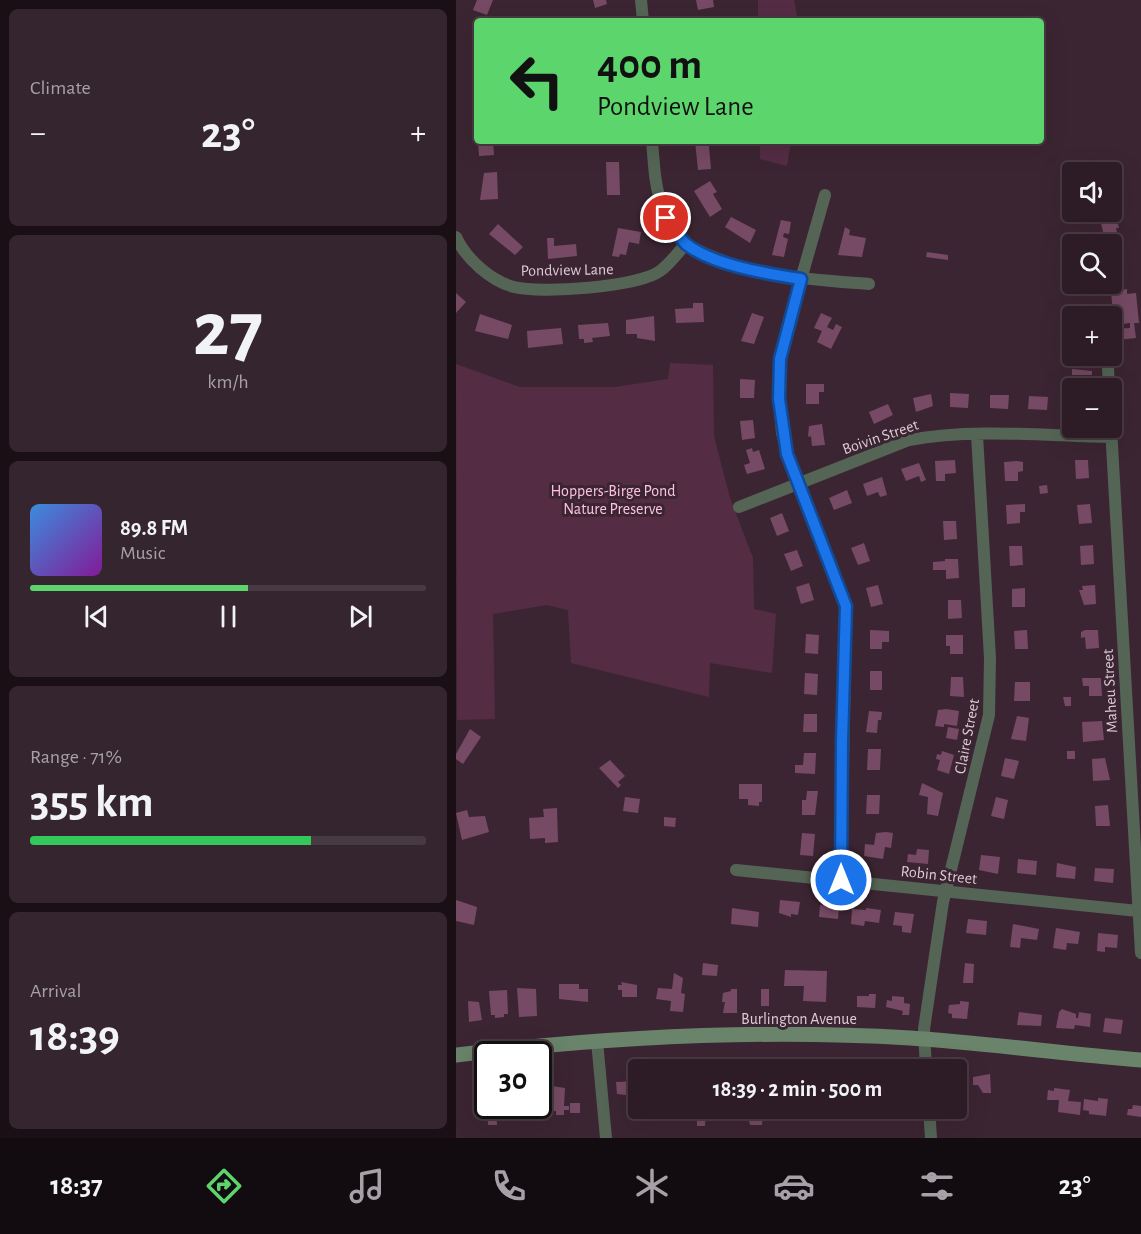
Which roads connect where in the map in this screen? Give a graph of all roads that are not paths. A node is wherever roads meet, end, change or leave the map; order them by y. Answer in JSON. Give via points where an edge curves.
{"nodes":[{"id":1,"x":641,"y":0,"type":"edge"},
{"id":2,"x":643,"y":18,"type":"edge"},
{"id":3,"x":652,"y":144,"type":"edge"},
{"id":4,"x":825,"y":195,"type":"dead end"},
{"id":5,"x":456,"y":237,"type":"edge"},
{"id":6,"x":686,"y":244,"type":"junction"},
{"id":7,"x":801,"y":279,"type":"junction"},
{"id":8,"x":869,"y":284,"type":"dead end"},
{"id":9,"x":1108,"y":368,"type":"dead end"},
{"id":10,"x":1108,"y":378,"type":"edge"},
{"id":11,"x":1062,"y":433,"type":"edge"},
{"id":12,"x":977,"y":435,"type":"junction"},
{"id":13,"x":1111,"y":438,"type":"edge"},
{"id":14,"x":797,"y":485,"type":"junction"},
{"id":15,"x":739,"y":507,"type":"dead end"},
{"id":16,"x":736,"y":870,"type":"dead end"},
{"id":17,"x":841,"y":880,"type":"junction"},
{"id":18,"x":946,"y":892,"type":"junction"},
{"id":19,"x":1138,"y":910,"type":"junction"},
{"id":20,"x":1141,"y":953,"type":"edge"},
{"id":21,"x":924,"y":1039,"type":"junction"},
{"id":22,"x":597,"y":1041,"type":"junction"},
{"id":23,"x":456,"y":1055,"type":"edge"},
{"id":24,"x":925,"y":1059,"type":"edge"},
{"id":25,"x":1141,"y":1060,"type":"edge"},
{"id":26,"x":930,"y":1119,"type":"edge"},
{"id":27,"x":606,"y":1138,"type":"edge"},
{"id":28,"x":931,"y":1138,"type":"edge"}],
"edges":[{"from":1,"to":2,"type":"street"},
{"from":3,"to":6,"type":"street","via":[[656,194],[666,218]]},
{"from":4,"to":7,"type":"street"},
{"from":5,"to":6,"type":"street","name":"Pondview Lane","via":[[479,267],[495,278],[515,287],[539,289],[635,282],[660,271]]},
{"from":6,"to":7,"type":"street","via":[[717,259]]},
{"from":7,"to":8,"type":"street"},
{"from":7,"to":14,"type":"street","via":[[786,332],[779,377],[782,434]]},
{"from":9,"to":10,"type":"street"},
{"from":11,"to":12,"type":"street","name":"Boivin Street"},
{"from":12,"to":14,"type":"street","name":"Boivin Street","via":[[934,435],[909,440]]},
{"from":12,"to":18,"type":"street","name":"Claire Street","via":[[991,691],[985,736]]},
{"from":13,"to":19,"type":"street","name":"Maheu Street"},
{"from":14,"to":15,"type":"street","name":"Boivin Street"},
{"from":14,"to":17,"type":"street","via":[[846,606]]},
{"from":16,"to":17,"type":"street","name":"Robin Street"},
{"from":17,"to":18,"type":"street","name":"Robin Street"},
{"from":18,"to":19,"type":"street","name":"Robin Street"},
{"from":18,"to":21,"type":"street","name":"Claire Street"},
{"from":19,"to":20,"type":"street","name":"Maheu Street"},
{"from":21,"to":22,"type":"main road","name":"Burlington Avenue","via":[[821,1035]]},
{"from":21,"to":24,"type":"street","name":"Claire Street"},
{"from":21,"to":25,"type":"main road","name":"Burlington Avenue"},
{"from":22,"to":23,"type":"main road","name":"Burlington Avenue"},
{"from":22,"to":27,"type":"street"},
{"from":26,"to":28,"type":"street"}]}
